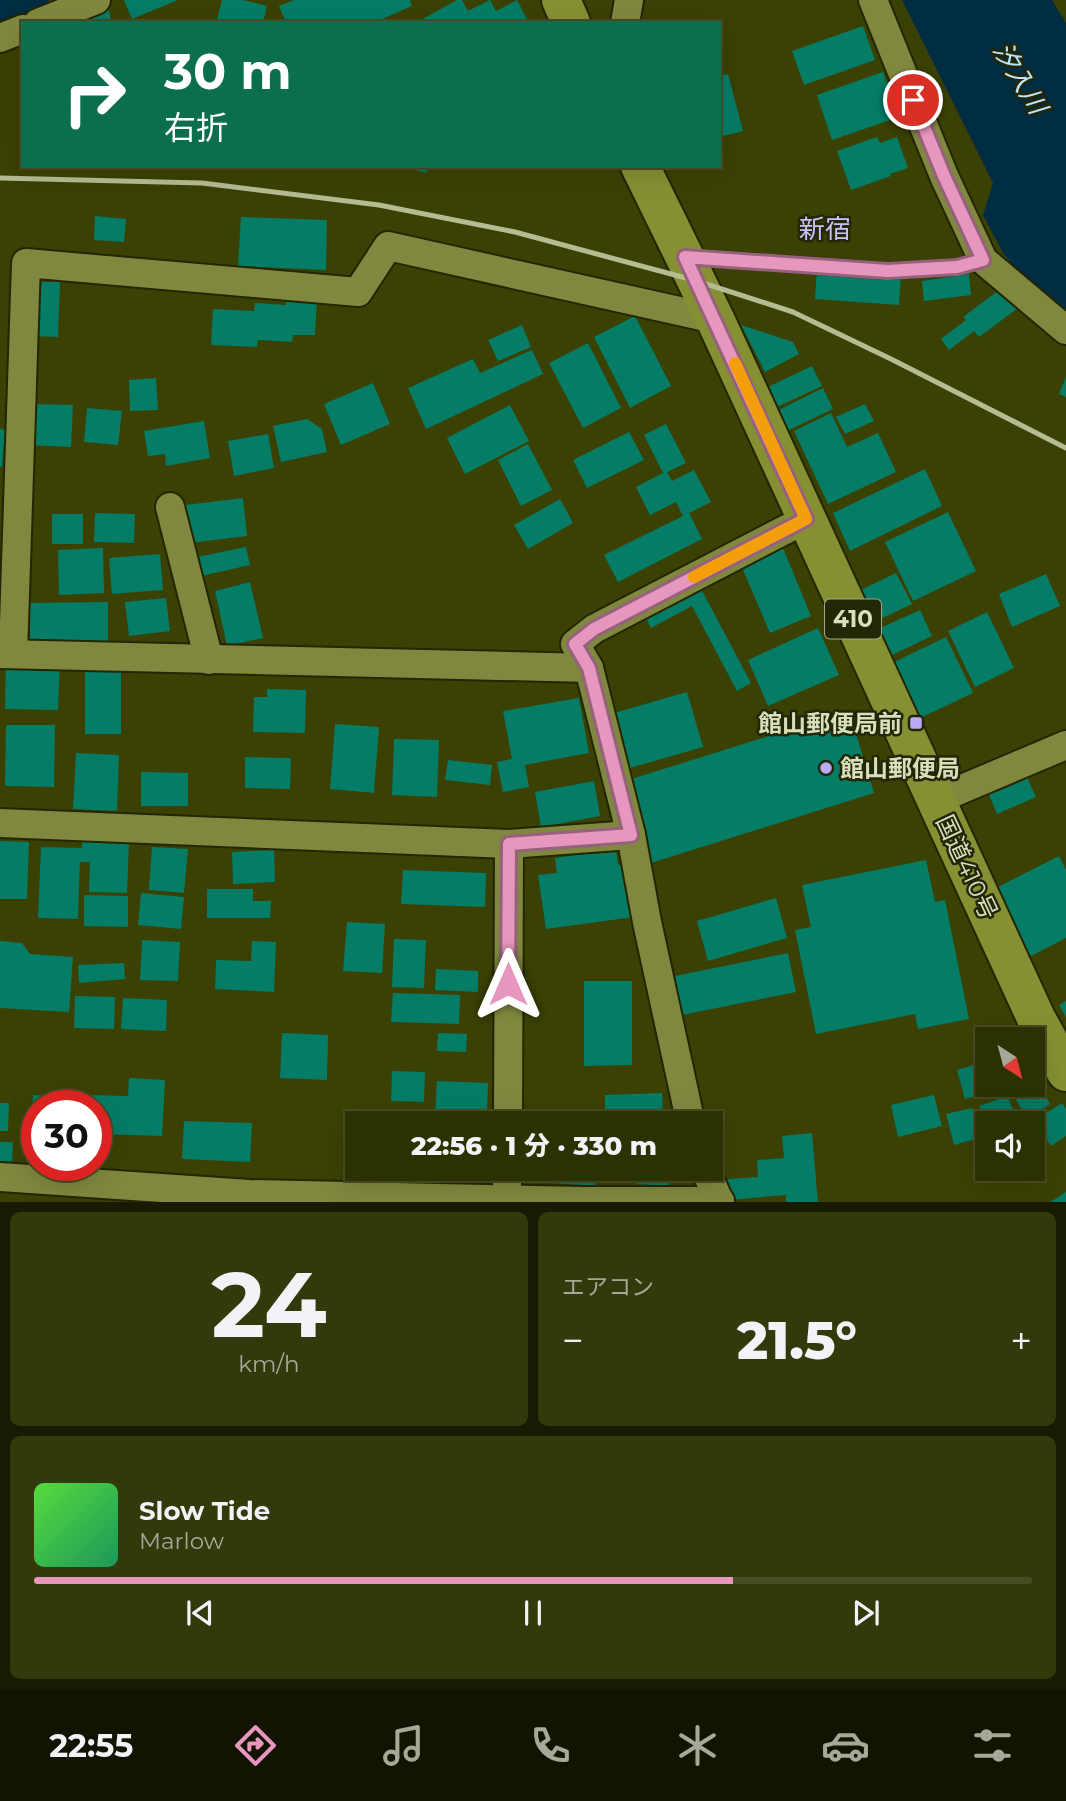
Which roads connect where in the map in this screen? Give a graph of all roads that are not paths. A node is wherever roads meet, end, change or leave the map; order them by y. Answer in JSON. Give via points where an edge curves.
{"nodes":[{"id":1,"x":96,"y":0,"type":"edge"},
{"id":2,"x":561,"y":0,"type":"edge"},
{"id":3,"x":629,"y":0,"type":"edge"},
{"id":4,"x":873,"y":0,"type":"edge"},
{"id":5,"x":43,"y":21,"type":"edge"},
{"id":6,"x":570,"y":21,"type":"edge"},
{"id":7,"x":625,"y":21,"type":"edge"},
{"id":8,"x":21,"y":30,"type":"edge"},
{"id":9,"x":0,"y":38,"type":"edge"},
{"id":10,"x":641,"y":168,"type":"edge"},
{"id":11,"x":685,"y":257,"type":"junction"},
{"id":12,"x":983,"y":260,"type":"junction"},
{"id":13,"x":715,"y":319,"type":"junction"},
{"id":14,"x":1066,"y":330,"type":"edge"},
{"id":15,"x":170,"y":507,"type":"dead end"},
{"id":16,"x":806,"y":519,"type":"junction"},
{"id":17,"x":6,"y":654,"type":"edge"},
{"id":18,"x":209,"y":660,"type":"junction"},
{"id":19,"x":589,"y":668,"type":"junction"},
{"id":20,"x":1066,"y":745,"type":"edge"},
{"id":21,"x":936,"y":800,"type":"junction"},
{"id":22,"x":0,"y":823,"type":"edge"},
{"id":23,"x":631,"y":835,"type":"junction"},
{"id":24,"x":509,"y":844,"type":"junction"},
{"id":25,"x":1066,"y":1072,"type":"edge"},
{"id":26,"x":508,"y":1111,"type":"edge"},
{"id":27,"x":688,"y":1111,"type":"edge"},
{"id":28,"x":0,"y":1177,"type":"edge"},
{"id":29,"x":507,"y":1181,"type":"edge"},
{"id":30,"x":710,"y":1181,"type":"edge"},
{"id":31,"x":507,"y":1199,"type":"junction"},
{"id":32,"x":585,"y":1202,"type":"edge"},
{"id":33,"x":720,"y":1202,"type":"edge"}],
"edges":[{"from":1,"to":5,"type":"street"},
{"from":2,"to":6,"type":"highway"},
{"from":3,"to":7,"type":"street"},
{"from":4,"to":12,"type":"street"},
{"from":8,"to":9,"type":"street"},
{"from":10,"to":11,"type":"highway","name":"国道410号","number":"410"},
{"from":11,"to":12,"type":"lane","via":[[888,271],[957,267]]},
{"from":11,"to":13,"type":"highway","name":"国道410号","number":"410"},
{"from":12,"to":14,"type":"street"},
{"from":13,"to":16,"type":"highway","name":"国道410号","number":"410"},
{"from":13,"to":17,"type":"street","via":[[388,246],[358,292],[26,263]]},
{"from":15,"to":18,"type":"street"},
{"from":16,"to":19,"type":"street","via":[[594,629],[575,644]]},
{"from":16,"to":21,"type":"highway","name":"国道410号","number":"410"},
{"from":17,"to":18,"type":"street"},
{"from":18,"to":19,"type":"street"},
{"from":19,"to":23,"type":"street"},
{"from":20,"to":21,"type":"street"},
{"from":21,"to":25,"type":"highway","name":"国道410号","number":"410","via":[[1036,1018]]},
{"from":22,"to":24,"type":"street"},
{"from":23,"to":24,"type":"street"},
{"from":23,"to":27,"type":"street"},
{"from":24,"to":26,"type":"street"},
{"from":28,"to":31,"type":"street","via":[[249,1194]]},
{"from":29,"to":31,"type":"street"},
{"from":30,"to":33,"type":"street"},
{"from":31,"to":32,"type":"street"},
{"from":32,"to":33,"type":"street"}]}
